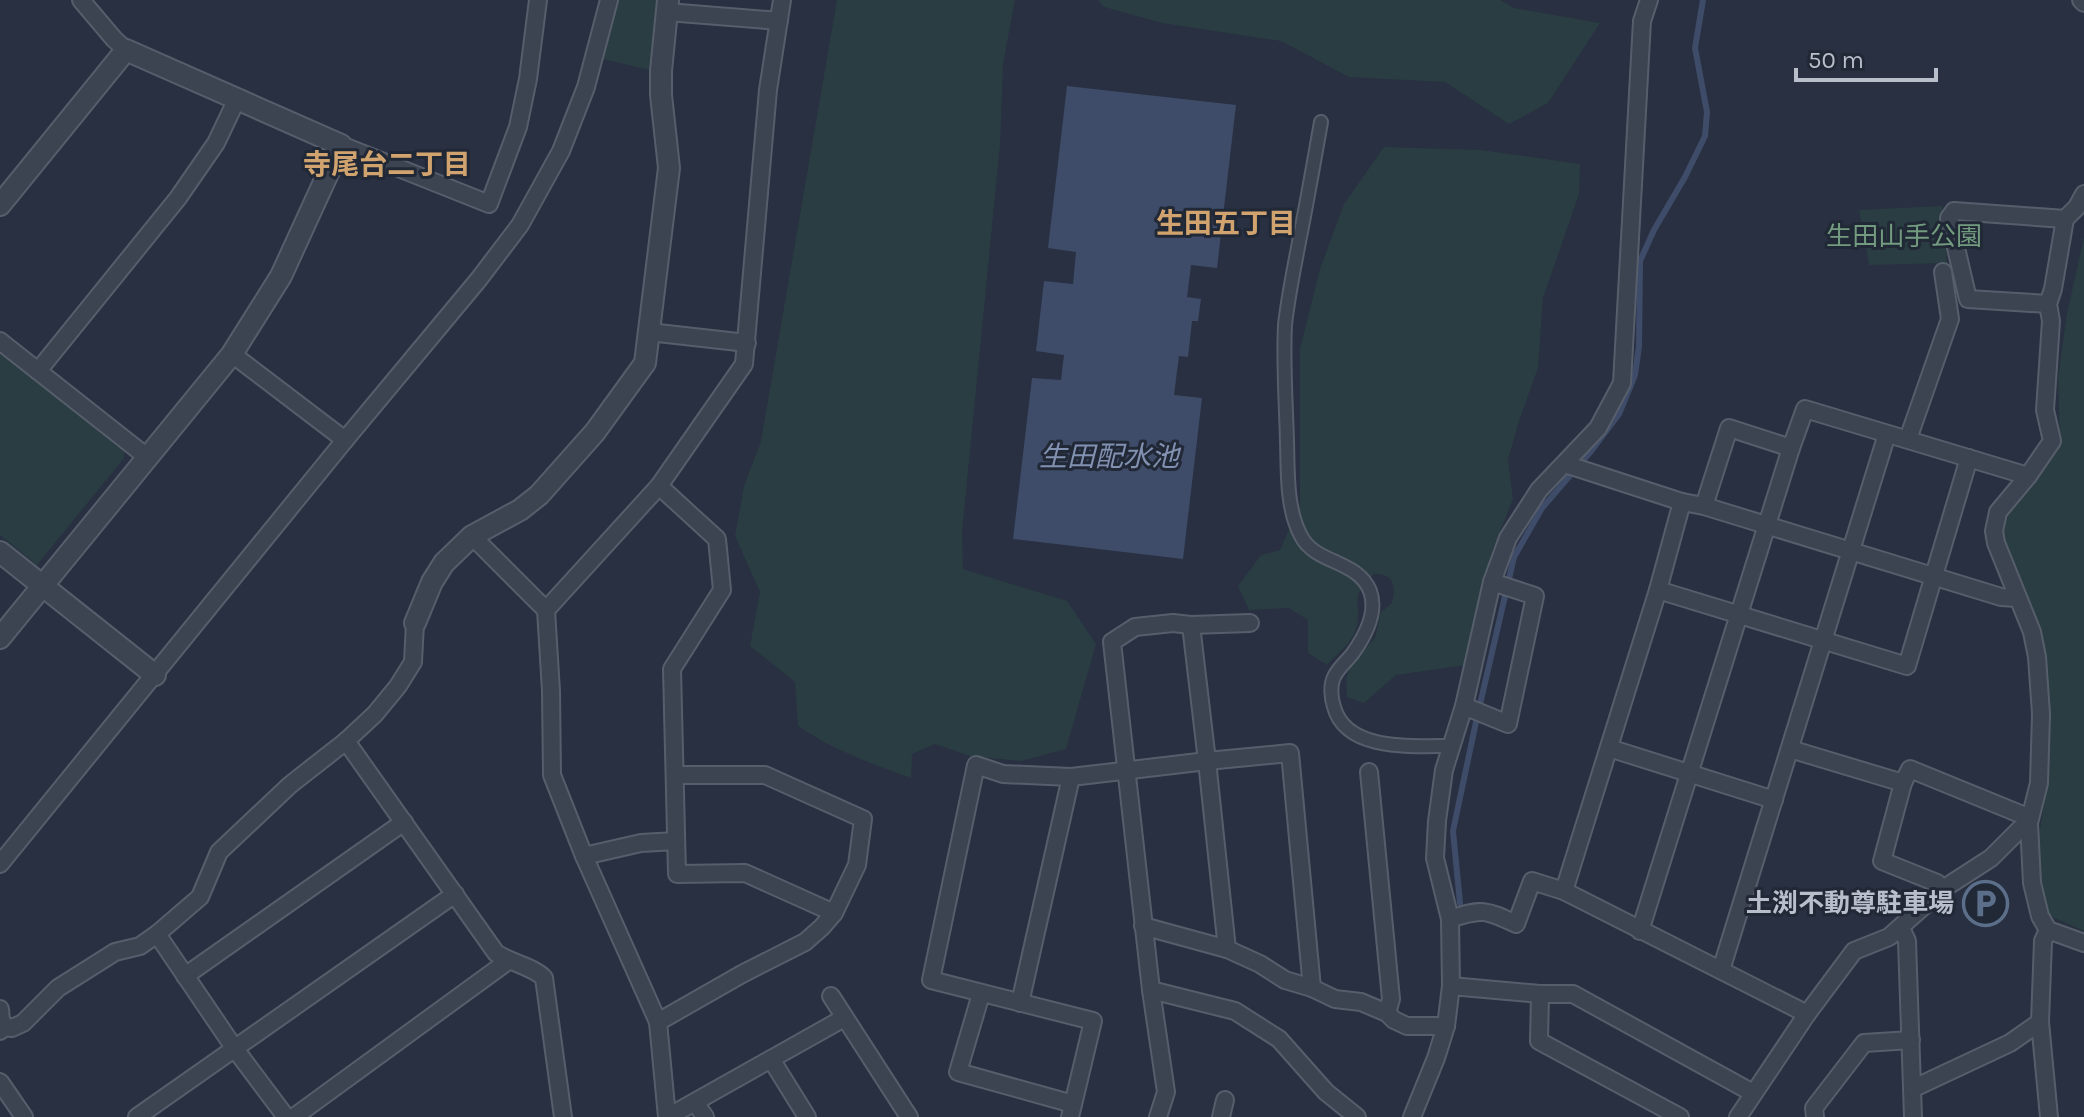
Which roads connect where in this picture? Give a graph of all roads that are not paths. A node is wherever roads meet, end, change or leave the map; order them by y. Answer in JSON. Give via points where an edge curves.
{"nodes":[{"id":1,"x":81,"y":0,"type":"edge"},
{"id":2,"x":538,"y":0,"type":"edge"},
{"id":3,"x":609,"y":0,"type":"edge"},
{"id":4,"x":782,"y":0,"type":"edge"},
{"id":5,"x":1649,"y":0,"type":"edge"},
{"id":6,"x":667,"y":6,"type":"edge"},
{"id":7,"x":779,"y":21,"type":"junction"},
{"id":8,"x":126,"y":50,"type":"junction"},
{"id":9,"x":237,"y":99,"type":"junction"},
{"id":10,"x":1321,"y":122,"type":"dead end"},
{"id":11,"x":341,"y":145,"type":"junction"},
{"id":12,"x":2084,"y":194,"type":"edge"},
{"id":13,"x":0,"y":205,"type":"edge"},
{"id":14,"x":2065,"y":219,"type":"junction"},
{"id":15,"x":1943,"y":272,"type":"dead end"},
{"id":16,"x":2048,"y":304,"type":"junction"},
{"id":17,"x":649,"y":332,"type":"junction"},
{"id":18,"x":0,"y":341,"type":"edge"},
{"id":19,"x":747,"y":343,"type":"junction"},
{"id":20,"x":232,"y":354,"type":"junction"},
{"id":21,"x":38,"y":371,"type":"junction"},
{"id":22,"x":1887,"y":434,"type":"junction"},
{"id":23,"x":1908,"y":439,"type":"junction"},
{"id":24,"x":345,"y":440,"type":"junction"},
{"id":25,"x":1791,"y":448,"type":"junction"},
{"id":26,"x":147,"y":457,"type":"junction"},
{"id":27,"x":1969,"y":458,"type":"junction"},
{"id":28,"x":1565,"y":464,"type":"junction"},
{"id":29,"x":2028,"y":476,"type":"junction"},
{"id":30,"x":659,"y":486,"type":"junction"},
{"id":31,"x":1682,"y":502,"type":"junction"},
{"id":32,"x":1704,"y":506,"type":"junction"},
{"id":33,"x":1766,"y":526,"type":"junction"},
{"id":34,"x":472,"y":536,"type":"junction"},
{"id":35,"x":0,"y":552,"type":"edge"},
{"id":36,"x":1852,"y":553,"type":"junction"},
{"id":37,"x":1935,"y":576,"type":"junction"},
{"id":38,"x":1492,"y":582,"type":"junction"},
{"id":39,"x":43,"y":587,"type":"junction"},
{"id":40,"x":1658,"y":590,"type":"junction"},
{"id":41,"x":2017,"y":598,"type":"junction"},
{"id":42,"x":546,"y":610,"type":"junction"},
{"id":43,"x":1739,"y":615,"type":"junction"},
{"id":44,"x":415,"y":623,"type":"joint"},
{"id":45,"x":1250,"y":623,"type":"dead end"},
{"id":46,"x":1191,"y":625,"type":"junction"},
{"id":47,"x":0,"y":638,"type":"edge"},
{"id":48,"x":1823,"y":642,"type":"junction"},
{"id":49,"x":155,"y":675,"type":"junction"},
{"id":50,"x":1464,"y":706,"type":"junction"},
{"id":51,"x":346,"y":741,"type":"junction"},
{"id":52,"x":1451,"y":746,"type":"junction"},
{"id":53,"x":1609,"y":748,"type":"junction"},
{"id":54,"x":1790,"y":749,"type":"junction"},
{"id":55,"x":1207,"y":761,"type":"junction"},
{"id":56,"x":1127,"y":770,"type":"junction"},
{"id":57,"x":1369,"y":772,"type":"dead end"},
{"id":58,"x":675,"y":775,"type":"junction"},
{"id":59,"x":1689,"y":775,"type":"junction"},
{"id":60,"x":1071,"y":777,"type":"junction"},
{"id":61,"x":1903,"y":783,"type":"junction"},
{"id":62,"x":1774,"y":800,"type":"junction"},
{"id":63,"x":2030,"y":821,"type":"junction"},
{"id":64,"x":404,"y":822,"type":"junction"},
{"id":65,"x":676,"y":841,"type":"junction"},
{"id":66,"x":584,"y":856,"type":"junction"},
{"id":67,"x":0,"y":864,"type":"edge"},
{"id":68,"x":1943,"y":889,"type":"junction"},
{"id":69,"x":1564,"y":891,"type":"junction"},
{"id":70,"x":455,"y":894,"type":"junction"},
{"id":71,"x":834,"y":913,"type":"junction"},
{"id":72,"x":1450,"y":919,"type":"junction"},
{"id":73,"x":1143,"y":926,"type":"junction"},
{"id":74,"x":1901,"y":928,"type":"junction"},
{"id":75,"x":2048,"y":930,"type":"junction"},
{"id":76,"x":1640,"y":931,"type":"junction"},
{"id":77,"x":157,"y":934,"type":"junction"},
{"id":78,"x":2084,"y":943,"type":"edge"},
{"id":79,"x":1227,"y":949,"type":"junction"},
{"id":80,"x":508,"y":961,"type":"junction"},
{"id":81,"x":1721,"y":970,"type":"junction"},
{"id":82,"x":185,"y":976,"type":"junction"},
{"id":83,"x":1451,"y":986,"type":"junction"},
{"id":84,"x":1312,"y":988,"type":"junction"},
{"id":85,"x":1151,"y":990,"type":"junction"},
{"id":86,"x":981,"y":994,"type":"junction"},
{"id":87,"x":1540,"y":994,"type":"junction"},
{"id":88,"x":831,"y":996,"type":"dead end"},
{"id":89,"x":1020,"y":1003,"type":"junction"},
{"id":90,"x":0,"y":1009,"type":"edge"},
{"id":91,"x":1387,"y":1013,"type":"junction"},
{"id":92,"x":1807,"y":1014,"type":"junction"},
{"id":93,"x":844,"y":1018,"type":"junction"},
{"id":94,"x":658,"y":1022,"type":"junction"},
{"id":95,"x":2040,"y":1022,"type":"junction"},
{"id":96,"x":1446,"y":1026,"type":"junction"},
{"id":97,"x":2,"y":1029,"type":"edge"},
{"id":98,"x":1911,"y":1040,"type":"junction"},
{"id":99,"x":235,"y":1049,"type":"junction"},
{"id":100,"x":771,"y":1059,"type":"junction"},
{"id":101,"x":0,"y":1082,"type":"edge"},
{"id":102,"x":1912,"y":1089,"type":"junction"},
{"id":103,"x":1753,"y":1093,"type":"junction"},
{"id":104,"x":1225,"y":1100,"type":"dead end"},
{"id":105,"x":695,"y":1102,"type":"junction"},
{"id":106,"x":1072,"y":1110,"type":"edge"},
{"id":107,"x":24,"y":1117,"type":"edge"},
{"id":108,"x":137,"y":1117,"type":"edge"},
{"id":109,"x":286,"y":1117,"type":"edge"},
{"id":110,"x":294,"y":1117,"type":"edge"},
{"id":111,"x":563,"y":1117,"type":"edge"},
{"id":112,"x":667,"y":1117,"type":"edge"},
{"id":113,"x":705,"y":1117,"type":"edge"},
{"id":114,"x":807,"y":1117,"type":"edge"},
{"id":115,"x":909,"y":1117,"type":"edge"},
{"id":116,"x":1158,"y":1117,"type":"edge"},
{"id":117,"x":1221,"y":1117,"type":"edge"},
{"id":118,"x":1357,"y":1117,"type":"edge"},
{"id":119,"x":1412,"y":1117,"type":"edge"},
{"id":120,"x":1680,"y":1117,"type":"edge"},
{"id":121,"x":1738,"y":1117,"type":"edge"},
{"id":122,"x":1815,"y":1117,"type":"edge"},
{"id":123,"x":1913,"y":1117,"type":"edge"},
{"id":124,"x":2049,"y":1117,"type":"edge"}],
"edges":[{"from":1,"to":8,"type":"street"},
{"from":2,"to":11,"type":"street","via":[[518,127],[489,204]]},
{"from":3,"to":24,"type":"street","via":[[586,87],[561,151],[520,225]]},
{"from":4,"to":7,"type":"street"},
{"from":5,"to":28,"type":"street","via":[[1642,21],[1622,383],[1598,428]]},
{"from":6,"to":7,"type":"street"},
{"from":6,"to":17,"type":"street","via":[[661,95],[669,168]]},
{"from":7,"to":19,"type":"street","via":[[768,90]]},
{"from":8,"to":9,"type":"street"},
{"from":8,"to":13,"type":"street"},
{"from":9,"to":11,"type":"street"},
{"from":9,"to":21,"type":"street","via":[[216,143],[178,198]]},
{"from":10,"to":52,"type":"street","via":[[1285,326],[1288,487],[1301,538],[1312,552],[1361,577],[1373,603],[1369,626],[1333,678],[1331,697],[1341,723],[1369,741]]},
{"from":11,"to":20,"type":"street","via":[[281,276]]},
{"from":12,"to":14,"type":"street"},
{"from":14,"to":16,"type":"street"},
{"from":14,"to":16,"type":"street","via":[[1954,211],[1949,218],[1968,299]]},
{"from":15,"to":23,"type":"street","via":[[1950,319]]},
{"from":16,"to":29,"type":"street","via":[[2045,410],[2052,441]]},
{"from":17,"to":19,"type":"street"},
{"from":17,"to":34,"type":"street","via":[[645,363],[595,432],[539,495]]},
{"from":18,"to":21,"type":"street"},
{"from":19,"to":30,"type":"street","via":[[744,364]]},
{"from":20,"to":24,"type":"street"},
{"from":20,"to":26,"type":"street"},
{"from":21,"to":26,"type":"street"},
{"from":22,"to":23,"type":"street"},
{"from":22,"to":25,"type":"street","via":[[1805,409]]},
{"from":22,"to":36,"type":"street"},
{"from":23,"to":27,"type":"street"},
{"from":24,"to":49,"type":"street"},
{"from":25,"to":32,"type":"street","via":[[1729,428]]},
{"from":25,"to":33,"type":"street"},
{"from":26,"to":39,"type":"street"},
{"from":27,"to":29,"type":"street"},
{"from":27,"to":37,"type":"street"},
{"from":28,"to":31,"type":"street"},
{"from":28,"to":38,"type":"street","via":[[1539,490],[1508,538]]},
{"from":29,"to":41,"type":"street","via":[[1998,512],[1994,531]]},
{"from":30,"to":42,"type":"street"},
{"from":30,"to":58,"type":"street","via":[[717,539],[722,590],[672,669]]},
{"from":31,"to":32,"type":"street"},
{"from":31,"to":40,"type":"street"},
{"from":32,"to":33,"type":"street"},
{"from":33,"to":36,"type":"street"},
{"from":33,"to":43,"type":"street"},
{"from":34,"to":42,"type":"street"},
{"from":34,"to":44,"type":"street","via":[[444,563]]},
{"from":35,"to":39,"type":"street"},
{"from":36,"to":37,"type":"street"},
{"from":36,"to":48,"type":"street"},
{"from":37,"to":41,"type":"street"},
{"from":37,"to":48,"type":"street","via":[[1907,666]]},
{"from":38,"to":50,"type":"street"},
{"from":38,"to":50,"type":"street","via":[[1535,596],[1508,724]]},
{"from":39,"to":47,"type":"street"},
{"from":39,"to":49,"type":"street"},
{"from":40,"to":43,"type":"street"},
{"from":40,"to":53,"type":"street"},
{"from":41,"to":63,"type":"street","via":[[2032,632],[2041,714],[2039,783]]},
{"from":42,"to":66,"type":"street","via":[[552,775]]},
{"from":43,"to":48,"type":"street"},
{"from":43,"to":59,"type":"street"},
{"from":44,"to":51,"type":"street","via":[[413,662],[375,714]]},
{"from":45,"to":46,"type":"street"},
{"from":46,"to":55,"type":"street"},
{"from":46,"to":56,"type":"street","via":[[1135,627],[1112,642]]},
{"from":48,"to":54,"type":"street"},
{"from":49,"to":67,"type":"street"},
{"from":50,"to":52,"type":"street"},
{"from":51,"to":64,"type":"street"},
{"from":51,"to":77,"type":"street","via":[[219,852],[200,897]]},
{"from":52,"to":72,"type":"street","via":[[1435,858]]},
{"from":53,"to":59,"type":"street"},
{"from":53,"to":69,"type":"street"},
{"from":54,"to":61,"type":"street"},
{"from":54,"to":62,"type":"street"},
{"from":55,"to":56,"type":"street"},
{"from":55,"to":79,"type":"street"},
{"from":55,"to":84,"type":"street","via":[[1290,753]]},
{"from":56,"to":60,"type":"street"},
{"from":56,"to":73,"type":"street"},
{"from":57,"to":91,"type":"street","via":[[1391,999]]},
{"from":58,"to":65,"type":"street"},
{"from":58,"to":71,"type":"street","via":[[765,775],[863,819],[857,865]]},
{"from":59,"to":62,"type":"street"},
{"from":59,"to":76,"type":"street"},
{"from":60,"to":86,"type":"street","via":[[1003,774],[976,765],[931,980]]},
{"from":60,"to":89,"type":"street"},
{"from":61,"to":63,"type":"street","via":[[1910,769]]},
{"from":61,"to":68,"type":"street","via":[[1882,861]]},
{"from":62,"to":81,"type":"street"},
{"from":63,"to":68,"type":"street","via":[[1991,858]]},
{"from":63,"to":75,"type":"street","via":[[2032,883]]},
{"from":64,"to":70,"type":"street"},
{"from":64,"to":82,"type":"street"},
{"from":65,"to":66,"type":"street"},
{"from":65,"to":71,"type":"street","via":[[677,874],[745,873]]},
{"from":66,"to":94,"type":"street"},
{"from":68,"to":74,"type":"street"},
{"from":69,"to":72,"type":"street","via":[[1532,881],[1516,924],[1488,911]]},
{"from":69,"to":76,"type":"street"},
{"from":70,"to":80,"type":"street","via":[[496,953]]},
{"from":70,"to":99,"type":"street"},
{"from":71,"to":94,"type":"street","via":[[805,942]]},
{"from":72,"to":83,"type":"street"},
{"from":73,"to":79,"type":"street"},
{"from":73,"to":85,"type":"street"},
{"from":74,"to":92,"type":"street","via":[[1854,951]]},
{"from":74,"to":98,"type":"street","via":[[1907,941]]},
{"from":75,"to":78,"type":"street"},
{"from":75,"to":95,"type":"street","via":[[2043,941]]},
{"from":76,"to":81,"type":"street"},
{"from":77,"to":82,"type":"street"},
{"from":77,"to":97,"type":"street","via":[[140,946],[115,952],[58,988],[23,1023]]},
{"from":79,"to":84,"type":"street"},
{"from":80,"to":110,"type":"street"},
{"from":80,"to":111,"type":"street","via":[[544,978]]},
{"from":81,"to":92,"type":"street"},
{"from":82,"to":99,"type":"street"},
{"from":83,"to":87,"type":"street"},
{"from":83,"to":96,"type":"street"},
{"from":84,"to":91,"type":"street"},
{"from":85,"to":116,"type":"street","via":[[1166,1092]]},
{"from":85,"to":118,"type":"street","via":[[1235,1011],[1279,1039],[1326,1092]]},
{"from":86,"to":89,"type":"street"},
{"from":86,"to":106,"type":"street","via":[[958,1072]]},
{"from":87,"to":103,"type":"street","via":[[1573,994]]},
{"from":87,"to":120,"type":"street","via":[[1539,1041]]},
{"from":88,"to":93,"type":"street"},
{"from":89,"to":106,"type":"street","via":[[1093,1021]]},
{"from":90,"to":97,"type":"street"},
{"from":91,"to":96,"type":"street","via":[[1407,1026]]},
{"from":92,"to":103,"type":"street"},
{"from":93,"to":100,"type":"street"},
{"from":93,"to":115,"type":"street"},
{"from":94,"to":112,"type":"street"},
{"from":95,"to":102,"type":"street","via":[[2010,1043]]},
{"from":95,"to":124,"type":"street"},
{"from":96,"to":119,"type":"street"},
{"from":98,"to":102,"type":"street"},
{"from":98,"to":122,"type":"street","via":[[1864,1043],[1814,1108]]},
{"from":99,"to":108,"type":"street"},
{"from":99,"to":109,"type":"street"},
{"from":100,"to":105,"type":"street"},
{"from":100,"to":114,"type":"street"},
{"from":101,"to":107,"type":"street"},
{"from":102,"to":123,"type":"street"},
{"from":103,"to":121,"type":"street"},
{"from":104,"to":117,"type":"street"},
{"from":105,"to":112,"type":"street"},
{"from":105,"to":113,"type":"street"}]}
